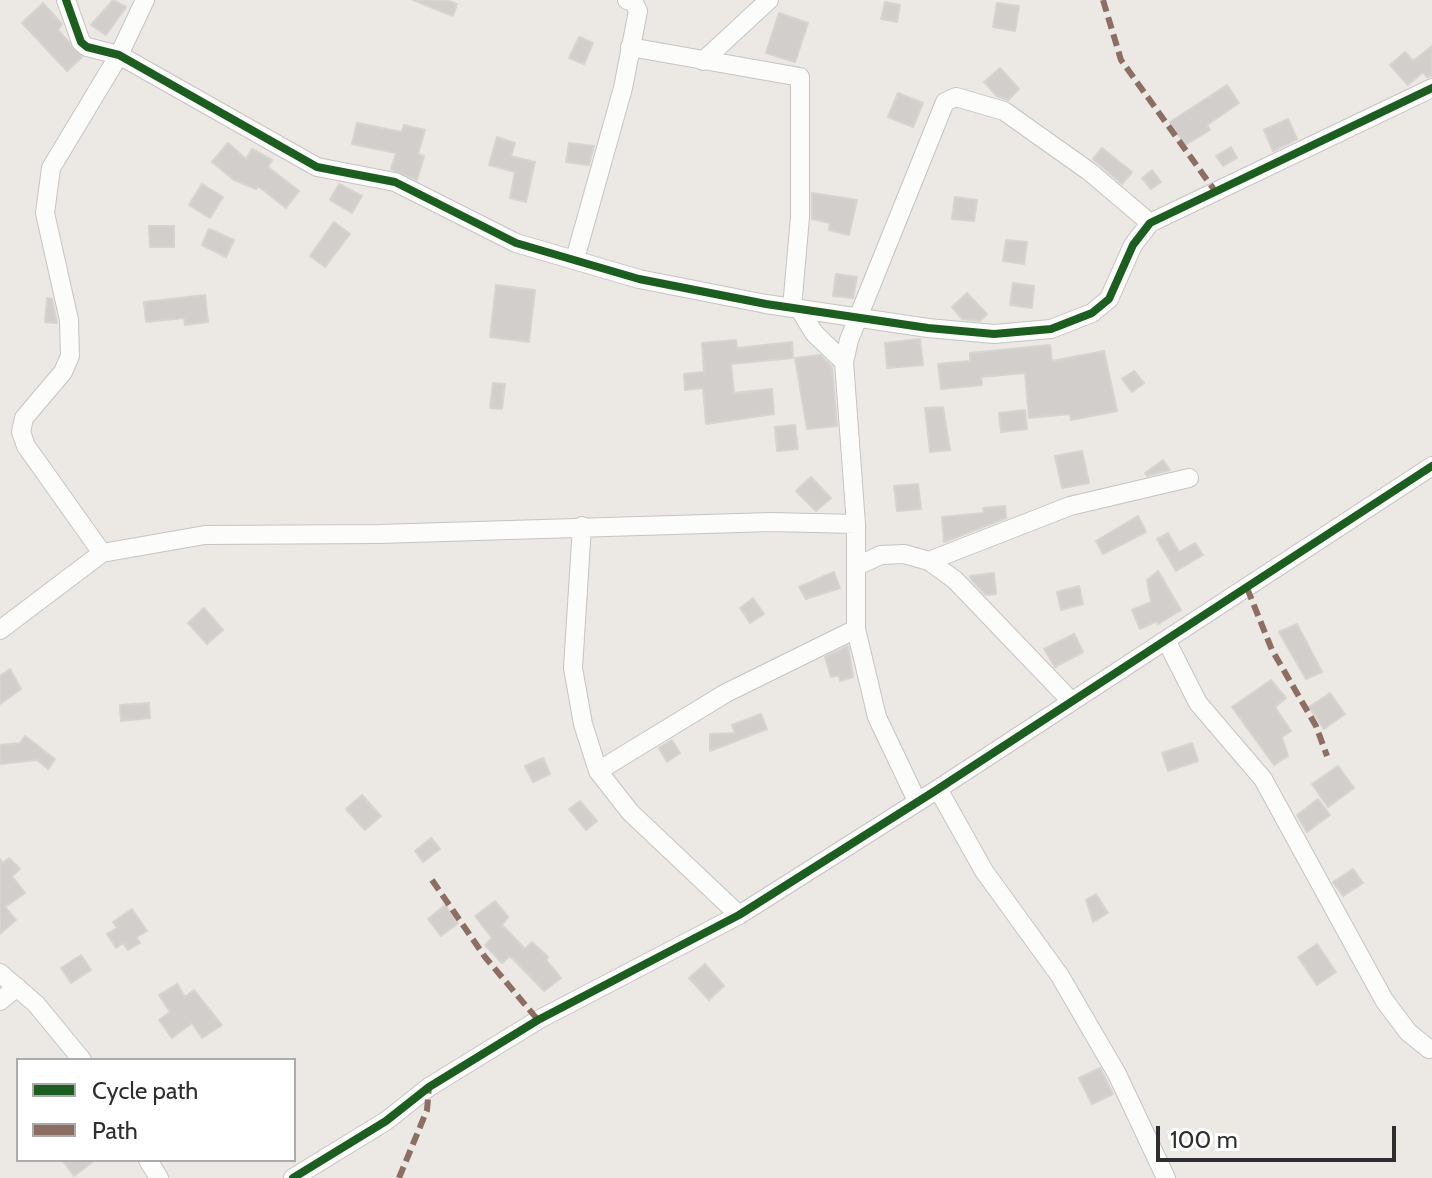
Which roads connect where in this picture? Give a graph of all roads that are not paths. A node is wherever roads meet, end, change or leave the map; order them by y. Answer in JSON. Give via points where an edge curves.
{"nodes":[{"id":1,"x":66,"y":0,"type":"edge"},
{"id":2,"x":145,"y":0,"type":"edge"},
{"id":3,"x":627,"y":0,"type":"edge"},
{"id":4,"x":769,"y":0,"type":"edge"},
{"id":5,"x":630,"y":47,"type":"junction"},
{"id":6,"x":119,"y":55,"type":"junction"},
{"id":7,"x":703,"y":61,"type":"junction"},
{"id":8,"x":1432,"y":88,"type":"edge"},
{"id":9,"x":1150,"y":223,"type":"junction"},
{"id":10,"x":575,"y":259,"type":"junction"},
{"id":11,"x":796,"y":309,"type":"junction"},
{"id":12,"x":859,"y":316,"type":"junction"},
{"id":13,"x":844,"y":362,"type":"junction"},
{"id":14,"x":1432,"y":466,"type":"edge"},
{"id":15,"x":1189,"y":478,"type":"dead end"},
{"id":16,"x":856,"y":524,"type":"junction"},
{"id":17,"x":582,"y":526,"type":"junction"},
{"id":18,"x":102,"y":553,"type":"junction"},
{"id":19,"x":929,"y":561,"type":"junction"},
{"id":20,"x":857,"y":566,"type":"junction"},
{"id":21,"x":856,"y":629,"type":"junction"},
{"id":22,"x":0,"y":630,"type":"edge"},
{"id":23,"x":1166,"y":640,"type":"junction"},
{"id":24,"x":1071,"y":701,"type":"junction"},
{"id":25,"x":598,"y":771,"type":"junction"},
{"id":26,"x":938,"y":789,"type":"junction"},
{"id":27,"x":917,"y":801,"type":"junction"},
{"id":28,"x":739,"y":915,"type":"junction"},
{"id":29,"x":0,"y":973,"type":"edge"},
{"id":30,"x":17,"y":987,"type":"junction"},
{"id":31,"x":0,"y":1001,"type":"edge"},
{"id":32,"x":1429,"y":1049,"type":"dead end"},
{"id":33,"x":81,"y":1058,"type":"edge"},
{"id":34,"x":293,"y":1178,"type":"edge"},
{"id":35,"x":1166,"y":1178,"type":"edge"}],
"edges":[{"from":1,"to":6,"type":"street","via":[[81,42]]},
{"from":2,"to":6,"type":"street"},
{"from":3,"to":5,"type":"street","via":[[638,11]]},
{"from":4,"to":7,"type":"street"},
{"from":5,"to":7,"type":"street"},
{"from":5,"to":10,"type":"street","via":[[606,157]]},
{"from":6,"to":10,"type":"street","via":[[317,167],[395,182],[516,243]]},
{"from":6,"to":18,"type":"street","via":[[51,168],[45,213],[69,320],[70,356],[24,418],[21,432]]},
{"from":7,"to":11,"type":"street","via":[[798,76],[802,81]]},
{"from":8,"to":9,"type":"street"},
{"from":9,"to":12,"type":"street","via":[[1133,245],[1109,299],[1092,313],[1051,329],[994,334]]},
{"from":9,"to":12,"type":"street","via":[[1004,111],[956,97],[945,102]]},
{"from":10,"to":11,"type":"street","via":[[639,279]]},
{"from":11,"to":12,"type":"street"},
{"from":11,"to":13,"type":"street"},
{"from":12,"to":13,"type":"street"},
{"from":13,"to":16,"type":"street"},
{"from":14,"to":23,"type":"street"},
{"from":15,"to":19,"type":"street","via":[[1070,506]]},
{"from":16,"to":17,"type":"street"},
{"from":16,"to":20,"type":"street"},
{"from":17,"to":18,"type":"street","via":[[205,535]]},
{"from":17,"to":25,"type":"street","via":[[573,668]]},
{"from":18,"to":22,"type":"street"},
{"from":19,"to":20,"type":"street","via":[[881,555]]},
{"from":19,"to":24,"type":"street","via":[[955,580]]},
{"from":20,"to":21,"type":"street"},
{"from":21,"to":25,"type":"street","via":[[726,693]]},
{"from":21,"to":27,"type":"street","via":[[877,717]]},
{"from":23,"to":24,"type":"street"},
{"from":23,"to":32,"type":"street","via":[[1198,703],[1263,779],[1384,1000]]},
{"from":24,"to":26,"type":"street"},
{"from":25,"to":28,"type":"street","via":[[630,812]]},
{"from":26,"to":27,"type":"street"},
{"from":26,"to":35,"type":"street","via":[[984,871],[1060,976],[1117,1074]]},
{"from":27,"to":28,"type":"street"},
{"from":28,"to":34,"type":"street","via":[[538,1020]]},
{"from":29,"to":30,"type":"street"},
{"from":30,"to":31,"type":"street"},
{"from":30,"to":33,"type":"street"}]}
